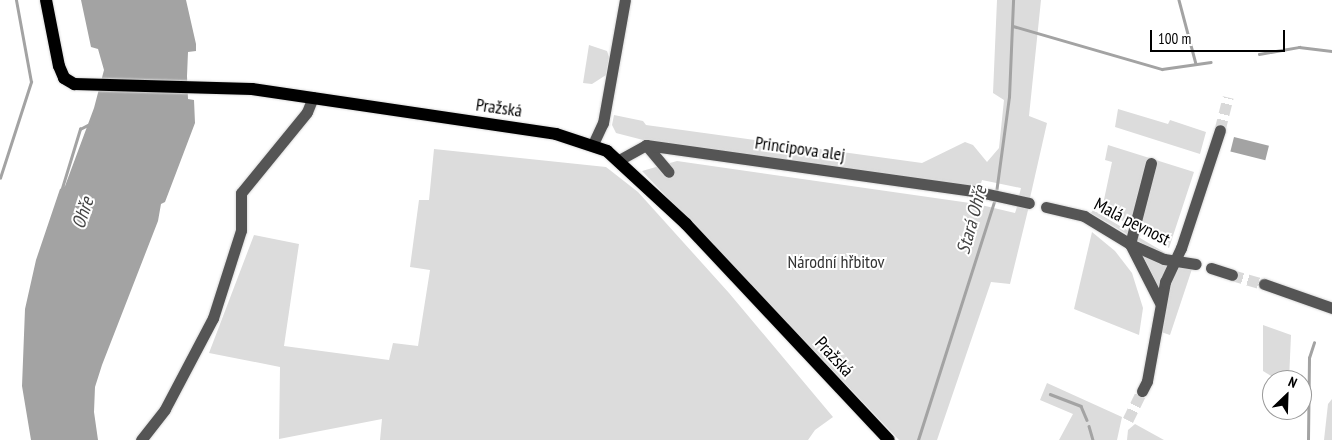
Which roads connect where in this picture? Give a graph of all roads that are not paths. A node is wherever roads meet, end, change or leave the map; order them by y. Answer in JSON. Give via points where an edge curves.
{"nodes":[{"id":1,"x":46,"y":0,"type":"edge"},
{"id":2,"x":625,"y":0,"type":"edge"},
{"id":3,"x":313,"y":97,"type":"junction"},
{"id":4,"x":1220,"y":130,"type":"tunnel mouth"},
{"id":5,"x":593,"y":144,"type":"junction"},
{"id":6,"x":646,"y":145,"type":"junction"},
{"id":7,"x":619,"y":160,"type":"junction"},
{"id":8,"x":1151,"y":163,"type":"dead end"},
{"id":9,"x":669,"y":172,"type":"dead end"},
{"id":10,"x":1029,"y":203,"type":"dead end"},
{"id":11,"x":1046,"y":207,"type":"dead end"},
{"id":12,"x":1130,"y":244,"type":"junction"},
{"id":13,"x":1173,"y":262,"type":"junction"},
{"id":14,"x":1196,"y":264,"type":"dead end"},
{"id":15,"x":1211,"y":268,"type":"dead end"},
{"id":16,"x":1232,"y":275,"type":"tunnel mouth"},
{"id":17,"x":1264,"y":284,"type":"tunnel mouth"},
{"id":18,"x":1160,"y":303,"type":"junction"},
{"id":19,"x":1332,"y":308,"type":"edge"},
{"id":20,"x":1142,"y":391,"type":"tunnel mouth"},
{"id":21,"x":141,"y":440,"type":"edge"},
{"id":22,"x":889,"y":440,"type":"edge"}],
"edges":[{"from":1,"to":3,"type":"main road","name":"Pražská","via":[[61,72],[70,82],[199,85]]},
{"from":2,"to":5,"type":"street","via":[[602,123]]},
{"from":3,"to":5,"type":"main road","name":"Pražská","via":[[556,134]]},
{"from":3,"to":21,"type":"street","via":[[307,112],[241,193],[241,230],[213,318],[165,409]]},
{"from":4,"to":13,"type":"street","via":[[1181,248]]},
{"from":5,"to":7,"type":"main road","name":"Pražská"},
{"from":6,"to":7,"type":"street"},
{"from":6,"to":9,"type":"street"},
{"from":6,"to":10,"type":"street","name":"Principova alej","via":[[979,192]]},
{"from":7,"to":22,"type":"main road","name":"Pražská","via":[[686,224]]},
{"from":8,"to":12,"type":"street"},
{"from":11,"to":12,"type":"street","name":"Malá pevnost","via":[[1084,216]]},
{"from":12,"to":13,"type":"street","name":"Malá pevnost"},
{"from":12,"to":18,"type":"street"},
{"from":13,"to":14,"type":"street","name":"Malá pevnost"},
{"from":13,"to":18,"type":"street"},
{"from":15,"to":16,"type":"street"},
{"from":17,"to":19,"type":"street"},
{"from":18,"to":20,"type":"street","via":[[1156,338]]}]}
